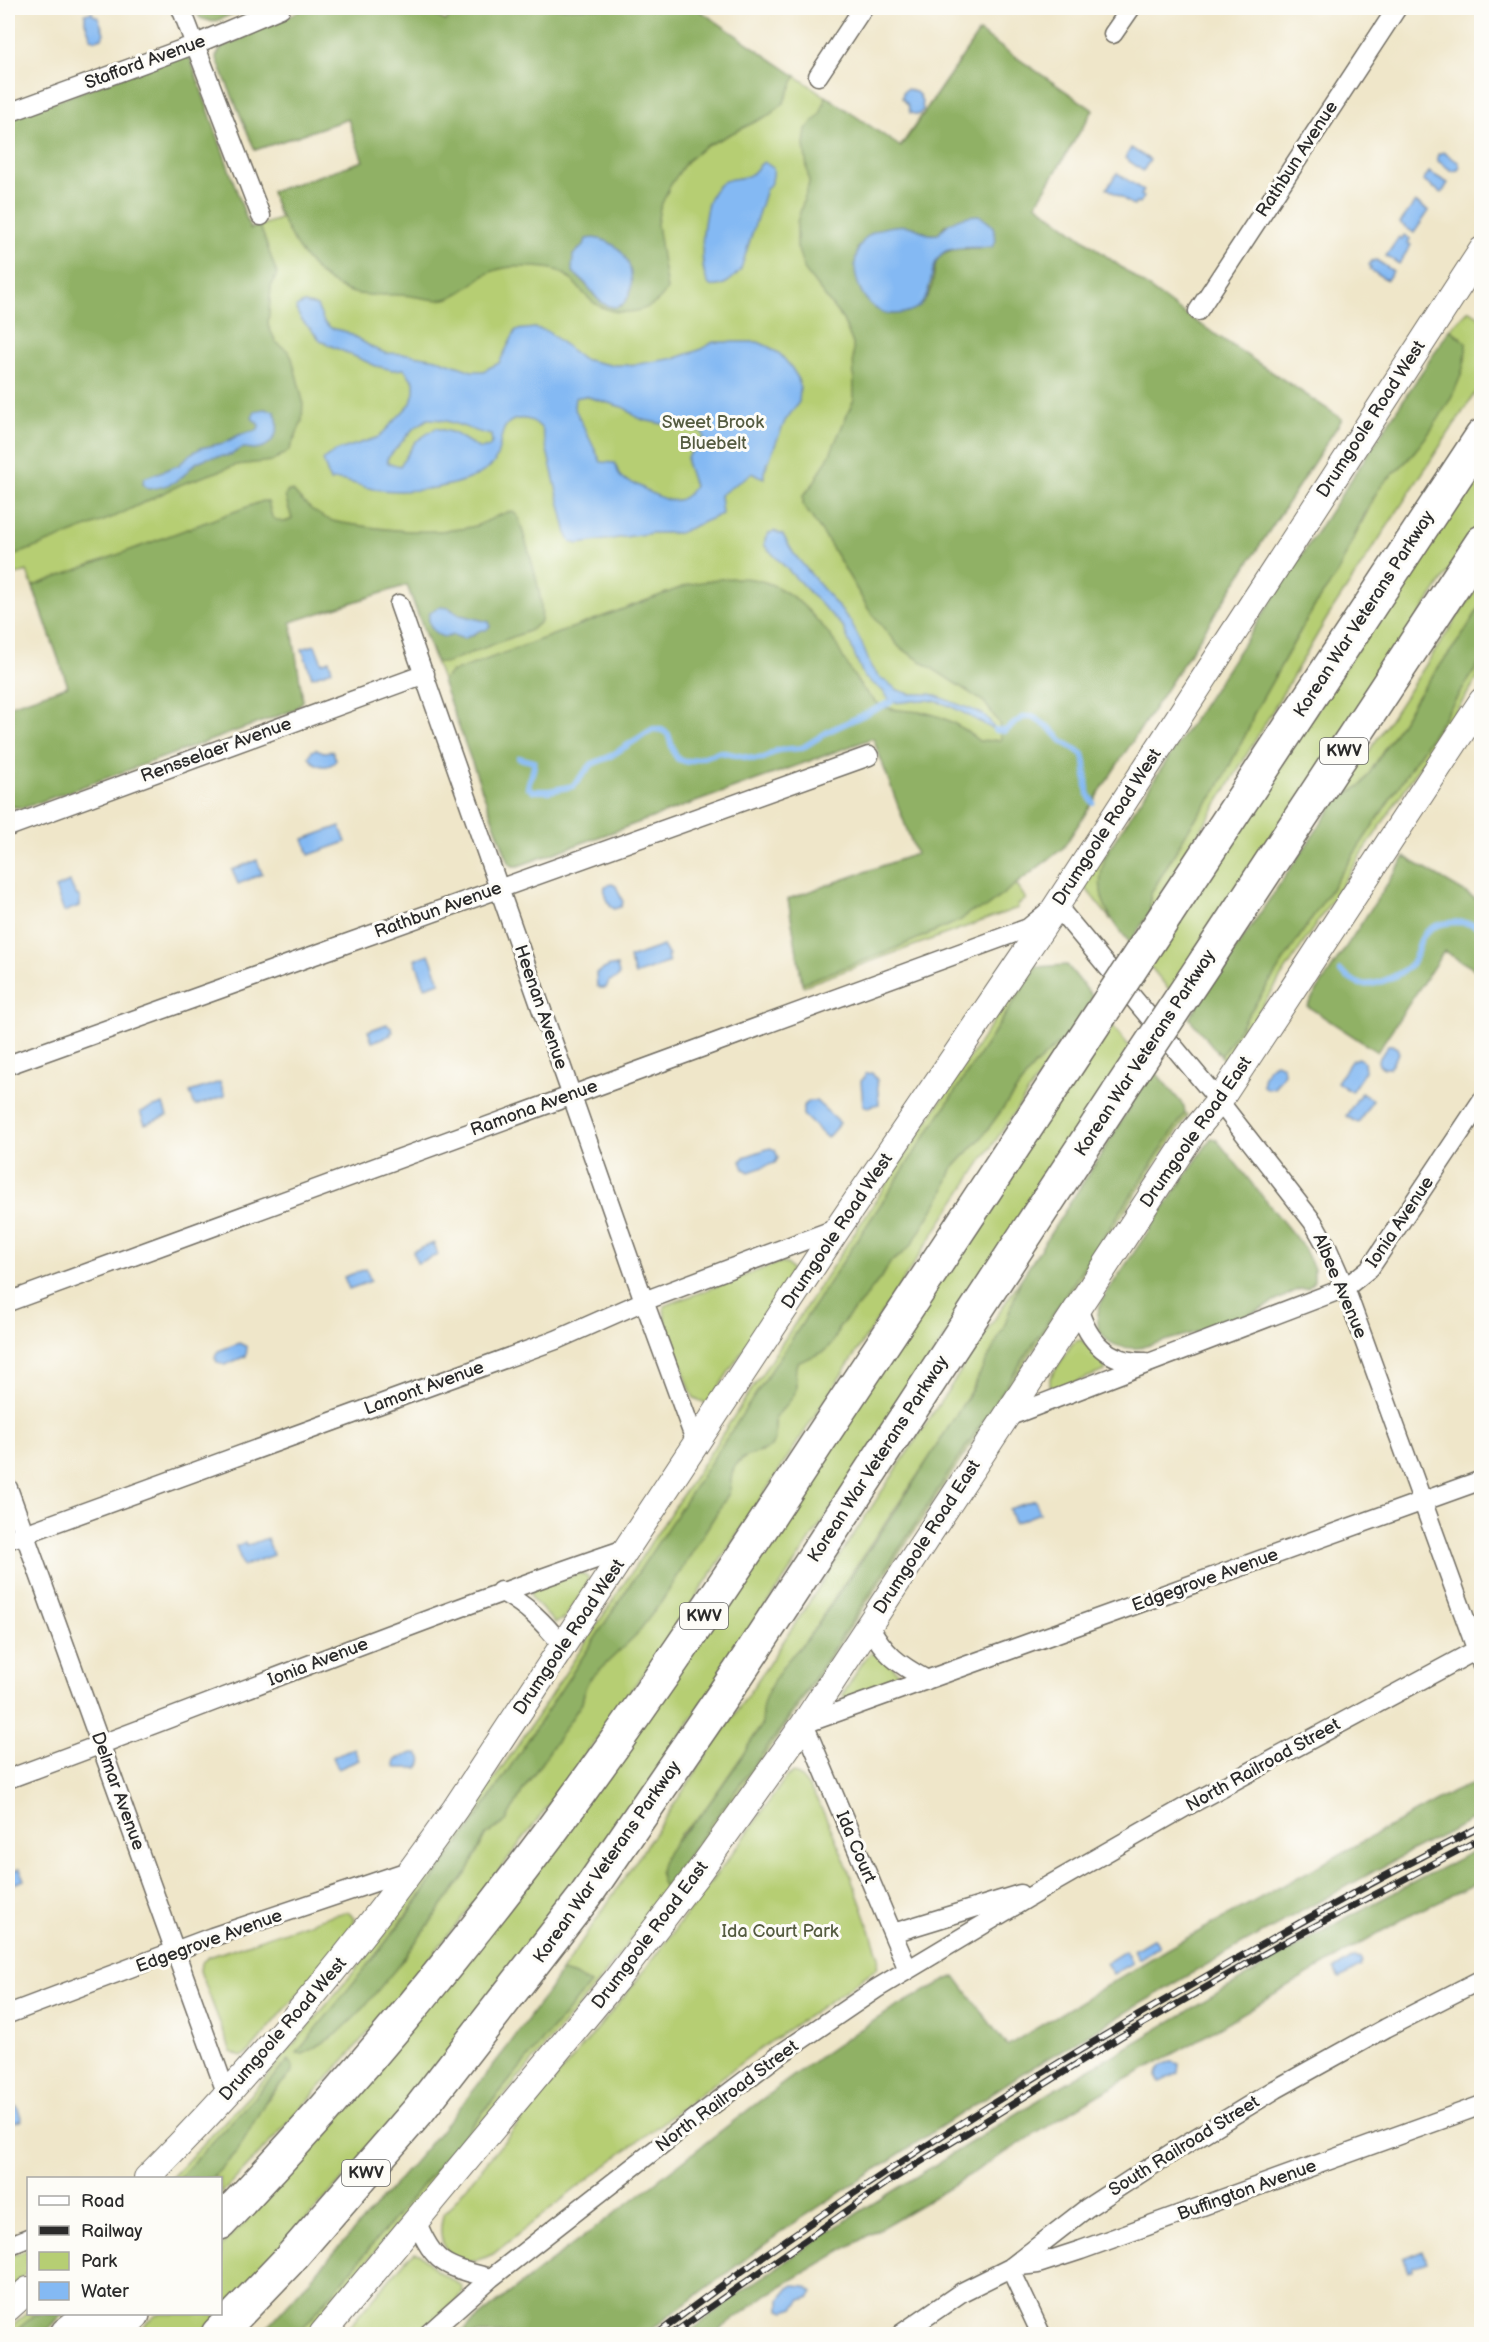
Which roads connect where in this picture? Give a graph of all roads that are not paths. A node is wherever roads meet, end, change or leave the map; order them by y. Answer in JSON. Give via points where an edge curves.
{"nodes":[{"id":1,"x":181,"y":8,"type":"edge"},
{"id":2,"x":281,"y":8,"type":"edge"},
{"id":3,"x":863,"y":8,"type":"edge"},
{"id":4,"x":1131,"y":8,"type":"edge"},
{"id":5,"x":1397,"y":8,"type":"edge"},
{"id":6,"x":1113,"y":34,"type":"dead end"},
{"id":7,"x":195,"y":44,"type":"junction"},
{"id":8,"x":818,"y":76,"type":"dead end"},
{"id":9,"x":8,"y":113,"type":"edge"},
{"id":10,"x":261,"y":216,"type":"dead end"},
{"id":11,"x":1482,"y":250,"type":"edge"},
{"id":12,"x":1198,"y":311,"type":"dead end"},
{"id":13,"x":1482,"y":436,"type":"edge"},
{"id":14,"x":1482,"y":542,"type":"edge"},
{"id":15,"x":399,"y":604,"type":"dead end"},
{"id":16,"x":425,"y":674,"type":"junction"},
{"id":17,"x":1482,"y":701,"type":"edge"},
{"id":18,"x":869,"y":756,"type":"dead end"},
{"id":19,"x":8,"y":827,"type":"edge"},
{"id":20,"x":500,"y":888,"type":"junction"},
{"id":21,"x":1056,"y":905,"type":"junction"},
{"id":22,"x":8,"y":1065,"type":"edge"},
{"id":23,"x":571,"y":1094,"type":"junction"},
{"id":24,"x":1482,"y":1100,"type":"edge"},
{"id":25,"x":1219,"y":1101,"type":"junction"},
{"id":26,"x":838,"y":1228,"type":"junction"},
{"id":27,"x":1345,"y":1288,"type":"junction"},
{"id":28,"x":644,"y":1301,"type":"junction"},
{"id":29,"x":8,"y":1302,"type":"edge"},
{"id":30,"x":1078,"y":1307,"type":"junction"},
{"id":31,"x":1154,"y":1361,"type":"junction"},
{"id":32,"x":1005,"y":1418,"type":"junction"},
{"id":33,"x":696,"y":1443,"type":"junction"},
{"id":34,"x":1482,"y":1480,"type":"edge"},
{"id":35,"x":8,"y":1488,"type":"edge"},
{"id":36,"x":1424,"y":1502,"type":"junction"},
{"id":37,"x":16,"y":1537,"type":"edge"},
{"id":38,"x":628,"y":1548,"type":"junction"},
{"id":39,"x":500,"y":1591,"type":"junction"},
{"id":40,"x":869,"y":1625,"type":"junction"},
{"id":41,"x":563,"y":1646,"type":"junction"},
{"id":42,"x":1480,"y":1653,"type":"edge"},
{"id":43,"x":927,"y":1680,"type":"junction"},
{"id":44,"x":804,"y":1725,"type":"junction"},
{"id":45,"x":101,"y":1745,"type":"junction"},
{"id":46,"x":8,"y":1779,"type":"edge"},
{"id":47,"x":411,"y":1870,"type":"junction"},
{"id":48,"x":1046,"y":1887,"type":"junction"},
{"id":49,"x":893,"y":1933,"type":"junction"},
{"id":50,"x":176,"y":1952,"type":"junction"},
{"id":51,"x":908,"y":1970,"type":"junction"},
{"id":52,"x":1482,"y":1979,"type":"edge"},
{"id":53,"x":8,"y":2014,"type":"edge"},
{"id":54,"x":227,"y":2095,"type":"junction"},
{"id":55,"x":1482,"y":2105,"type":"edge"},
{"id":56,"x":289,"y":2148,"type":"junction"},
{"id":57,"x":148,"y":2177,"type":"edge"},
{"id":58,"x":222,"y":2203,"type":"edge"},
{"id":59,"x":222,"y":2221,"type":"edge"},
{"id":60,"x":417,"y":2222,"type":"junction"},
{"id":61,"x":27,"y":2238,"type":"edge"},
{"id":62,"x":8,"y":2246,"type":"edge"},
{"id":63,"x":1010,"y":2268,"type":"junction"},
{"id":64,"x":491,"y":2278,"type":"junction"},
{"id":65,"x":27,"y":2291,"type":"edge"},
{"id":66,"x":8,"y":2308,"type":"edge"},
{"id":67,"x":90,"y":2315,"type":"edge"},
{"id":68,"x":131,"y":2315,"type":"edge"},
{"id":69,"x":227,"y":2326,"type":"edge"},
{"id":70,"x":67,"y":2334,"type":"edge"},
{"id":71,"x":112,"y":2334,"type":"edge"},
{"id":72,"x":322,"y":2334,"type":"edge"},
{"id":73,"x":428,"y":2334,"type":"edge"},
{"id":74,"x":901,"y":2334,"type":"edge"},
{"id":75,"x":1041,"y":2334,"type":"edge"}],
"edges":[{"from":1,"to":7,"type":"street"},
{"from":2,"to":7,"type":"street","name":"Stafford Avenue"},
{"from":3,"to":8,"type":"street"},
{"from":4,"to":6,"type":"street"},
{"from":5,"to":12,"type":"street","name":"Rathbun Avenue"},
{"from":7,"to":9,"type":"street","name":"Stafford Avenue"},
{"from":7,"to":10,"type":"street"},
{"from":11,"to":21,"type":"main road","name":"Drumgoole Road West"},
{"from":13,"to":56,"type":"highway","name":"Korean War Veterans Parkway","number":"KWV","bridge":true,"via":[[634,1717],[466,1940]]},
{"from":14,"to":69,"type":"highway","name":"Korean War Veterans Parkway","number":"KWV","bridge":true,"via":[[739,1672],[586,1895],[419,2110]]},
{"from":15,"to":16,"type":"street","name":"Heenan Avenue"},
{"from":16,"to":19,"type":"street","name":"Rensselaer Avenue"},
{"from":16,"to":20,"type":"street","name":"Heenan Avenue"},
{"from":17,"to":25,"type":"main road","name":"Drumgoole Road East"},
{"from":18,"to":20,"type":"street","name":"Rathbun Avenue"},
{"from":20,"to":22,"type":"street","name":"Rathbun Avenue"},
{"from":20,"to":23,"type":"street","name":"Heenan Avenue"},
{"from":21,"to":23,"type":"street","name":"Ramona Avenue","via":[[1028,928]]},
{"from":21,"to":25,"type":"street","name":"Albee Avenue"},
{"from":21,"to":26,"type":"main road","name":"Drumgoole Road West"},
{"from":23,"to":28,"type":"street","name":"Heenan Avenue"},
{"from":23,"to":29,"type":"street","name":"Ramona Avenue"},
{"from":24,"to":27,"type":"street","name":"Ionia Avenue","via":[[1370,1268]]},
{"from":25,"to":27,"type":"street","name":"Albee Avenue","via":[[1313,1222]]},
{"from":25,"to":30,"type":"main road","name":"Drumgoole Road East","via":[[1194,1131]]},
{"from":26,"to":28,"type":"street","name":"Lamont Avenue"},
{"from":26,"to":33,"type":"main road","name":"Drumgoole Road West"},
{"from":27,"to":31,"type":"street","name":"Ionia Avenue"},
{"from":27,"to":36,"type":"street","name":"Albee Avenue"},
{"from":28,"to":33,"type":"street","name":"Heenan Avenue"},
{"from":28,"to":37,"type":"street","name":"Lamont Avenue","via":[[556,1340]]},
{"from":30,"to":31,"type":"street","name":"Ionia Avenue","via":[[1090,1336],[1107,1352],[1134,1362]]},
{"from":30,"to":32,"type":"main road","name":"Drumgoole Road East"},
{"from":31,"to":32,"type":"street","name":"Ionia Avenue"},
{"from":32,"to":40,"type":"main road","name":"Drumgoole Road East"},
{"from":33,"to":38,"type":"main road","name":"Drumgoole Road West"},
{"from":34,"to":36,"type":"street","name":"Edgegrove Avenue"},
{"from":35,"to":37,"type":"street","name":"Delmar Avenue"},
{"from":36,"to":42,"type":"street","name":"Albee Avenue"},
{"from":36,"to":43,"type":"street","name":"Edgegrove Avenue"},
{"from":37,"to":45,"type":"street","name":"Delmar Avenue"},
{"from":38,"to":39,"type":"street","name":"Ionia Avenue"},
{"from":38,"to":41,"type":"main road","name":"Drumgoole Road West"},
{"from":39,"to":41,"type":"street","via":[[535,1614]]},
{"from":39,"to":45,"type":"street","name":"Ionia Avenue"},
{"from":40,"to":43,"type":"street","via":[[892,1659]]},
{"from":40,"to":44,"type":"main road","name":"Drumgoole Road East"},
{"from":41,"to":47,"type":"main road","name":"Drumgoole Road West"},
{"from":42,"to":48,"type":"street","name":"North Railroad Street","via":[[1189,1805]]},
{"from":43,"to":44,"type":"street","name":"Edgegrove Avenue"},
{"from":44,"to":49,"type":"street","name":"Ida Court"},
{"from":44,"to":60,"type":"main road","name":"Drumgoole Road East","via":[[644,1944]]},
{"from":45,"to":46,"type":"street","name":"Ionia Avenue"},
{"from":45,"to":50,"type":"street","name":"Delmar Avenue"},
{"from":47,"to":50,"type":"street","name":"Edgegrove Avenue"},
{"from":47,"to":54,"type":"main road","name":"Drumgoole Road West","via":[[319,1990]]},
{"from":48,"to":49,"type":"street","name":"North Railroad Street"},
{"from":48,"to":51,"type":"street","name":"North Railroad Street"},
{"from":49,"to":51,"type":"street","name":"Ida Court"},
{"from":50,"to":53,"type":"street","name":"Edgegrove Avenue"},
{"from":50,"to":54,"type":"street","name":"Delmar Avenue"},
{"from":51,"to":64,"type":"street","name":"North Railroad Street","via":[[776,2057]]},
{"from":52,"to":63,"type":"street","name":"South Railroad Street","via":[[1248,2106],[1087,2208]]},
{"from":54,"to":57,"type":"main road","name":"Drumgoole Road West"},
{"from":55,"to":63,"type":"street","name":"Buffington Avenue","via":[[1081,2250],[1038,2264]]},
{"from":56,"to":58,"type":"highway"},
{"from":56,"to":59,"type":"highway","name":"Korean War Veterans Parkway","number":"KWV"},
{"from":60,"to":64,"type":"street","via":[[429,2249],[441,2261]]},
{"from":60,"to":72,"type":"main road","name":"Drumgoole Road East"},
{"from":61,"to":62,"type":"street"},
{"from":63,"to":74,"type":"street","name":"South Railroad Street","via":[[962,2292]]},
{"from":63,"to":75,"type":"street"},
{"from":64,"to":73,"type":"street","name":"North Railroad Street"},
{"from":65,"to":66,"type":"main road"},
{"from":67,"to":70,"type":"highway"},
{"from":68,"to":71,"type":"highway"}]}
